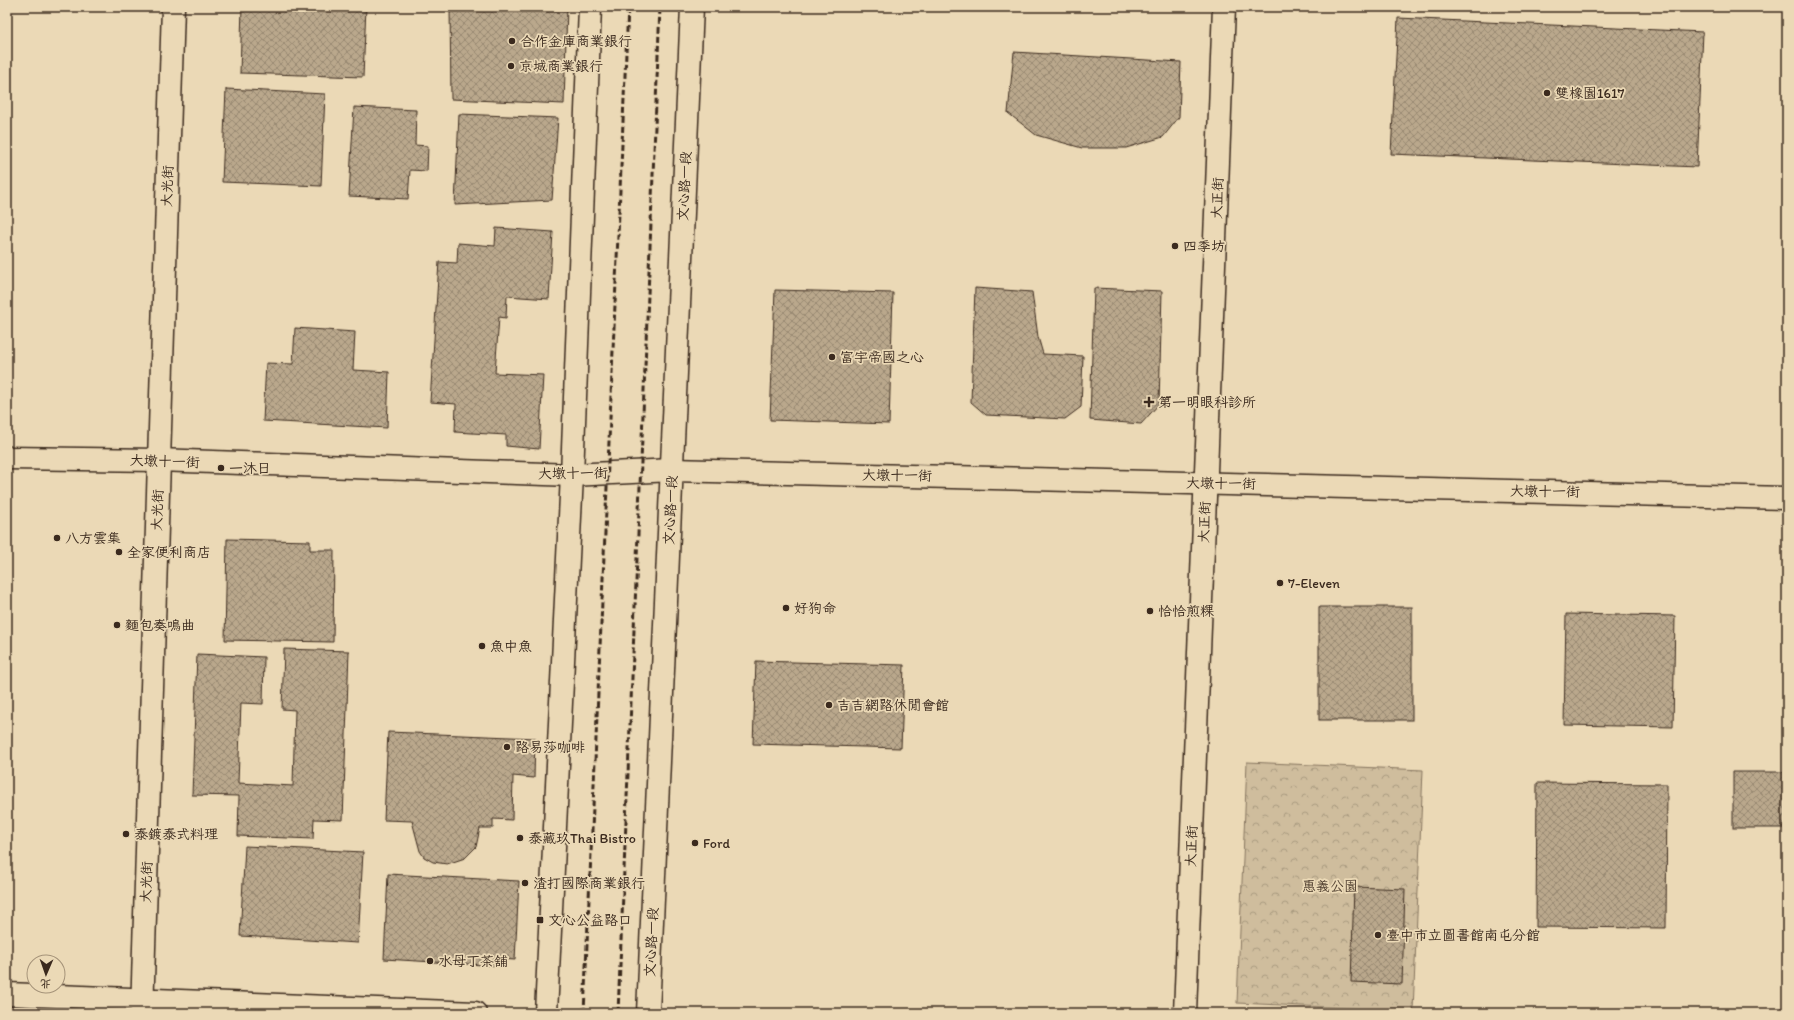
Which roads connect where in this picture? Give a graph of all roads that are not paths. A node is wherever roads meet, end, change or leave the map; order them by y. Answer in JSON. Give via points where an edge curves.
{"nodes":[{"id":1,"x":173,"y":7,"type":"edge"},
{"id":2,"x":590,"y":7,"type":"edge"},
{"id":3,"x":692,"y":7,"type":"edge"},
{"id":4,"x":1224,"y":7,"type":"edge"},
{"id":5,"x":7,"y":458,"type":"edge"},
{"id":6,"x":158,"y":460,"type":"junction"},
{"id":7,"x":672,"y":470,"type":"junction"},
{"id":8,"x":572,"y":475,"type":"junction"},
{"id":9,"x":1206,"y":483,"type":"junction"},
{"id":10,"x":1787,"y":498,"type":"edge"},
{"id":11,"x":7,"y":994,"type":"edge"},
{"id":12,"x":143,"y":1006,"type":"edge"},
{"id":13,"x":475,"y":1013,"type":"edge"},
{"id":14,"x":546,"y":1013,"type":"edge"},
{"id":15,"x":648,"y":1013,"type":"edge"},
{"id":16,"x":1185,"y":1013,"type":"edge"}],
"edges":[{"from":1,"to":6,"type":"street","name":"大光街"},
{"from":2,"to":8,"type":"street"},
{"from":3,"to":7,"type":"street","name":"文心路一段"},
{"from":4,"to":9,"type":"street","name":"大正街"},
{"from":5,"to":6,"type":"street","name":"大墩十一街"},
{"from":6,"to":8,"type":"street","name":"大墩十一街"},
{"from":6,"to":12,"type":"street","name":"大光街"},
{"from":7,"to":8,"type":"street","name":"大墩十一街"},
{"from":7,"to":9,"type":"street","name":"大墩十一街"},
{"from":7,"to":15,"type":"street","name":"文心路一段"},
{"from":8,"to":14,"type":"street"},
{"from":9,"to":10,"type":"street","name":"大墩十一街"},
{"from":9,"to":16,"type":"street","name":"大正街"},
{"from":11,"to":12,"type":"street"},
{"from":12,"to":13,"type":"street"}]}
